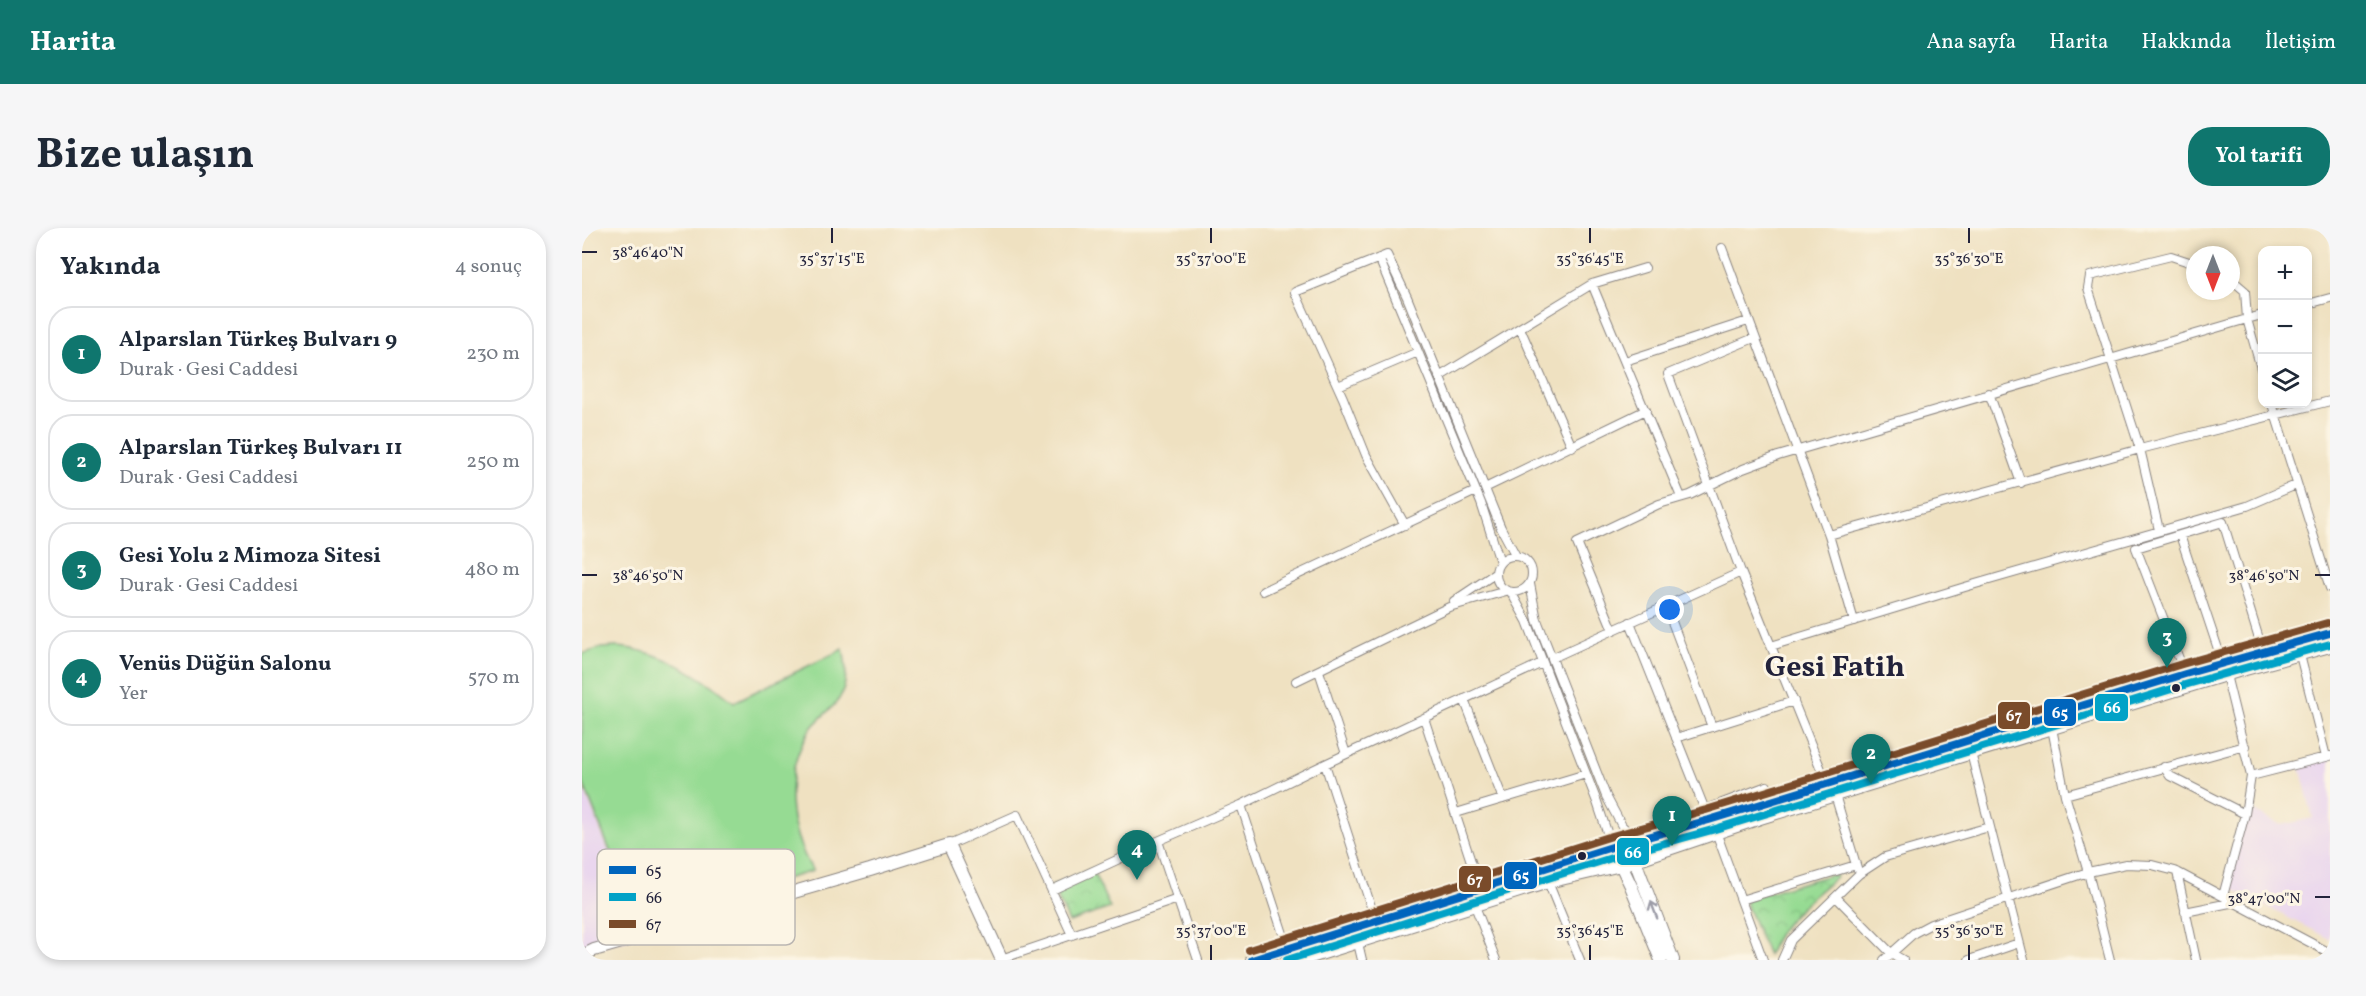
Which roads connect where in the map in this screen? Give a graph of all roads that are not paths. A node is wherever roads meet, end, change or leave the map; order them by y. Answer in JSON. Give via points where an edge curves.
{"nodes":[{"id":1,"x":1722,"y":248,"type":"dead end"},
{"id":2,"x":1379,"y":258,"type":"junction"},
{"id":3,"x":2186,"y":261,"type":"edge"},
{"id":4,"x":1645,"y":268,"type":"dead end"},
{"id":5,"x":1593,"y":284,"type":"junction"},
{"id":6,"x":2240,"y":287,"type":"edge"},
{"id":7,"x":2330,"y":298,"type":"edge"},
{"id":8,"x":2312,"y":303,"type":"edge"},
{"id":9,"x":2258,"y":316,"type":"edge"},
{"id":10,"x":2247,"y":319,"type":"junction"},
{"id":11,"x":1748,"y":321,"type":"junction"},
{"id":12,"x":1520,"y":328,"type":"junction"},
{"id":13,"x":1754,"y":338,"type":"junction"},
{"id":14,"x":1419,"y":352,"type":"junction"},
{"id":15,"x":2258,"y":358,"type":"edge"},
{"id":16,"x":2110,"y":359,"type":"junction"},
{"id":17,"x":1625,"y":361,"type":"junction"},
{"id":18,"x":1440,"y":377,"type":"junction"},
{"id":19,"x":1338,"y":386,"type":"junction"},
{"id":20,"x":1989,"y":393,"type":"junction"},
{"id":21,"x":2330,"y":401,"type":"edge"},
{"id":22,"x":2273,"y":408,"type":"edge"},
{"id":23,"x":1646,"y":410,"type":"junction"},
{"id":24,"x":2275,"y":414,"type":"junction"},
{"id":25,"x":1572,"y":447,"type":"junction"},
{"id":26,"x":2140,"y":449,"type":"junction"},
{"id":27,"x":1796,"y":451,"type":"junction"},
{"id":28,"x":2021,"y":483,"type":"junction"},
{"id":29,"x":1708,"y":485,"type":"junction"},
{"id":30,"x":2296,"y":485,"type":"junction"},
{"id":31,"x":1480,"y":490,"type":"junction"},
{"id":32,"x":1681,"y":497,"type":"junction"},
{"id":33,"x":1405,"y":525,"type":"junction"},
{"id":34,"x":2159,"y":530,"type":"junction"},
{"id":35,"x":1828,"y":535,"type":"junction"},
{"id":36,"x":2180,"y":535,"type":"junction"},
{"id":37,"x":1516,"y":556,"type":"junction"},
{"id":38,"x":1500,"y":562,"type":"junction"},
{"id":39,"x":1741,"y":572,"type":"junction"},
{"id":40,"x":1496,"y":573,"type":"junction"},
{"id":41,"x":1530,"y":584,"type":"junction"},
{"id":42,"x":2330,"y":588,"type":"edge"},
{"id":43,"x":1263,"y":591,"type":"dead end"},
{"id":44,"x":1509,"y":592,"type":"junction"},
{"id":45,"x":1666,"y":606,"type":"junction"},
{"id":46,"x":1431,"y":616,"type":"junction"},
{"id":47,"x":1854,"y":621,"type":"junction"},
{"id":48,"x":1630,"y":622,"type":"junction"},
{"id":49,"x":1613,"y":630,"type":"junction"},
{"id":50,"x":2330,"y":633,"type":"edge"},
{"id":51,"x":1771,"y":646,"type":"junction"},
{"id":52,"x":2330,"y":646,"type":"edge"},
{"id":53,"x":2263,"y":652,"type":"junction"},
{"id":54,"x":2300,"y":655,"type":"junction"},
{"id":55,"x":1552,"y":658,"type":"junction"},
{"id":56,"x":1542,"y":663,"type":"junction"},
{"id":57,"x":2224,"y":669,"type":"junction"},
{"id":58,"x":1319,"y":670,"type":"junction"},
{"id":59,"x":2185,"y":674,"type":"junction"},
{"id":60,"x":1296,"y":681,"type":"dead end"},
{"id":61,"x":1464,"y":699,"type":"junction"},
{"id":62,"x":1794,"y":701,"type":"junction"},
{"id":63,"x":1424,"y":718,"type":"junction"},
{"id":64,"x":1712,"y":727,"type":"junction"},
{"id":65,"x":2052,"y":728,"type":"junction"},
{"id":66,"x":1676,"y":738,"type":"junction"},
{"id":67,"x":2245,"y":746,"type":"junction"},
{"id":68,"x":1971,"y":753,"type":"junction"},
{"id":69,"x":1346,"y":754,"type":"junction"},
{"id":70,"x":2328,"y":756,"type":"edge"},
{"id":71,"x":1325,"y":764,"type":"junction"},
{"id":72,"x":2164,"y":767,"type":"junction"},
{"id":73,"x":1586,"y":774,"type":"junction"},
{"id":74,"x":2252,"y":776,"type":"junction"},
{"id":75,"x":1827,"y":784,"type":"junction"},
{"id":76,"x":1767,"y":786,"type":"dead end"},
{"id":77,"x":1835,"y":795,"type":"junction"},
{"id":78,"x":2065,"y":795,"type":"junction"},
{"id":79,"x":1503,"y":799,"type":"junction"},
{"id":80,"x":1241,"y":805,"type":"junction"},
{"id":81,"x":1456,"y":813,"type":"junction"},
{"id":82,"x":2245,"y":814,"type":"junction"},
{"id":83,"x":1707,"y":815,"type":"junction"},
{"id":84,"x":1989,"y":827,"type":"junction"},
{"id":85,"x":1716,"y":832,"type":"junction"},
{"id":86,"x":1158,"y":841,"type":"junction"},
{"id":87,"x":1633,"y":841,"type":"junction"},
{"id":88,"x":949,"y":845,"type":"junction"},
{"id":89,"x":1616,"y":846,"type":"junction"},
{"id":90,"x":1635,"y":861,"type":"junction"},
{"id":91,"x":1621,"y":865,"type":"junction"},
{"id":92,"x":1856,"y":865,"type":"junction"},
{"id":93,"x":2088,"y":872,"type":"junction"},
{"id":94,"x":2177,"y":872,"type":"junction"},
{"id":95,"x":1859,"y":874,"type":"junction"},
{"id":96,"x":1548,"y":882,"type":"junction"},
{"id":97,"x":1480,"y":889,"type":"junction"},
{"id":98,"x":1052,"y":890,"type":"junction"},
{"id":99,"x":795,"y":892,"type":"edge"},
{"id":100,"x":2223,"y":896,"type":"junction"},
{"id":101,"x":1836,"y":897,"type":"junction"},
{"id":102,"x":1178,"y":899,"type":"junction"},
{"id":103,"x":1741,"y":900,"type":"junction"},
{"id":104,"x":2008,"y":900,"type":"junction"},
{"id":105,"x":2235,"y":902,"type":"junction"},
{"id":106,"x":1475,"y":906,"type":"junction"},
{"id":107,"x":2185,"y":912,"type":"junction"},
{"id":108,"x":1376,"y":922,"type":"junction"},
{"id":109,"x":1072,"y":934,"type":"junction"},
{"id":110,"x":1358,"y":943,"type":"junction"},
{"id":111,"x":2019,"y":943,"type":"junction"},
{"id":112,"x":613,"y":945,"type":"edge"},
{"id":113,"x":1288,"y":949,"type":"junction"},
{"id":114,"x":586,"y":953,"type":"edge"},
{"id":115,"x":1891,"y":953,"type":"junction"},
{"id":116,"x":2330,"y":953,"type":"edge"},
{"id":117,"x":1001,"y":959,"type":"edge"},
{"id":118,"x":1198,"y":960,"type":"edge"},
{"id":119,"x":1252,"y":960,"type":"edge"},
{"id":120,"x":1300,"y":960,"type":"edge"},
{"id":121,"x":1362,"y":960,"type":"edge"},
{"id":122,"x":1496,"y":960,"type":"edge"},
{"id":123,"x":1580,"y":960,"type":"edge"},
{"id":124,"x":1661,"y":960,"type":"edge"},
{"id":125,"x":1673,"y":960,"type":"edge"},
{"id":126,"x":1763,"y":960,"type":"edge"},
{"id":127,"x":1782,"y":960,"type":"edge"},
{"id":128,"x":1884,"y":960,"type":"edge"},
{"id":129,"x":1903,"y":960,"type":"edge"},
{"id":130,"x":1969,"y":960,"type":"edge"},
{"id":131,"x":2024,"y":960,"type":"edge"},
{"id":132,"x":2110,"y":960,"type":"edge"},
{"id":133,"x":2196,"y":960,"type":"edge"}],
"edges":[{"from":1,"to":11,"type":"street"},
{"from":2,"to":14,"type":"street"},
{"from":2,"to":18,"type":"street","via":[[1387,255]]},
{"from":2,"to":19,"type":"street","via":[[1295,292]]},
{"from":3,"to":16,"type":"street","via":[[2171,256],[2090,276],[2088,288]]},
{"from":4,"to":5,"type":"street"},
{"from":5,"to":12,"type":"street"},
{"from":5,"to":17,"type":"street"},
{"from":6,"to":10,"type":"street","via":[[2245,291]]},
{"from":7,"to":8,"type":"street"},
{"from":9,"to":10,"type":"street"},
{"from":10,"to":15,"type":"street"},
{"from":10,"to":16,"type":"street"},
{"from":11,"to":13,"type":"street"},
{"from":11,"to":17,"type":"street"},
{"from":12,"to":18,"type":"street"},
{"from":12,"to":25,"type":"street"},
{"from":13,"to":27,"type":"street"},
{"from":13,"to":29,"type":"street","via":[[1668,374]]},
{"from":14,"to":19,"type":"street"},
{"from":14,"to":31,"type":"street"},
{"from":16,"to":20,"type":"street"},
{"from":16,"to":26,"type":"street"},
{"from":17,"to":23,"type":"street"},
{"from":18,"to":31,"type":"street"},
{"from":19,"to":33,"type":"street","via":[[1368,460]]},
{"from":20,"to":27,"type":"street"},
{"from":20,"to":28,"type":"street"},
{"from":21,"to":24,"type":"street"},
{"from":22,"to":24,"type":"street"},
{"from":23,"to":25,"type":"street"},
{"from":23,"to":32,"type":"street"},
{"from":24,"to":26,"type":"street"},
{"from":24,"to":30,"type":"street"},
{"from":25,"to":31,"type":"street"},
{"from":26,"to":28,"type":"street"},
{"from":26,"to":34,"type":"street"},
{"from":27,"to":29,"type":"street"},
{"from":27,"to":35,"type":"street"},
{"from":28,"to":35,"type":"street"},
{"from":29,"to":32,"type":"street"},
{"from":29,"to":39,"type":"street"},
{"from":30,"to":34,"type":"street","via":[[2247,506]]},
{"from":30,"to":42,"type":"street"},
{"from":31,"to":33,"type":"street"},
{"from":31,"to":37,"type":"street"},
{"from":31,"to":38,"type":"street"},
{"from":32,"to":49,"type":"street","via":[[1578,543]]},
{"from":33,"to":43,"type":"street"},
{"from":34,"to":47,"type":"street"},
{"from":35,"to":47,"type":"street"},
{"from":36,"to":53,"type":"street","via":[[2223,522]]},
{"from":36,"to":57,"type":"street"},
{"from":36,"to":59,"type":"street","via":[[2136,548]]},
{"from":37,"to":38,"type":"street"},
{"from":37,"to":41,"type":"street","via":[[1531,566]]},
{"from":38,"to":40,"type":"street"},
{"from":39,"to":45,"type":"street"},
{"from":39,"to":51,"type":"street"},
{"from":40,"to":44,"type":"street","via":[[1500,585]]},
{"from":40,"to":46,"type":"street"},
{"from":41,"to":44,"type":"street","via":[[1520,592]]},
{"from":41,"to":55,"type":"street","via":[[1535,614]]},
{"from":44,"to":46,"type":"street","via":[[1459,603]]},
{"from":44,"to":56,"type":"street","via":[[1527,621]]},
{"from":45,"to":48,"type":"street"},
{"from":45,"to":64,"type":"street"},
{"from":46,"to":58,"type":"street"},
{"from":47,"to":51,"type":"street"},
{"from":48,"to":49,"type":"street"},
{"from":48,"to":66,"type":"street"},
{"from":49,"to":55,"type":"street"},
{"from":50,"to":53,"type":"main road"},
{"from":51,"to":62,"type":"street"},
{"from":52,"to":54,"type":"main road"},
{"from":53,"to":57,"type":"main road"},
{"from":54,"to":57,"type":"main road"},
{"from":54,"to":70,"type":"street"},
{"from":55,"to":87,"type":"street","via":[[1610,804]]},
{"from":56,"to":61,"type":"street"},
{"from":56,"to":73,"type":"street"},
{"from":57,"to":59,"type":"main road"},
{"from":57,"to":65,"type":"main road"},
{"from":57,"to":67,"type":"street"},
{"from":58,"to":60,"type":"street"},
{"from":58,"to":69,"type":"street"},
{"from":59,"to":75,"type":"main road"},
{"from":61,"to":63,"type":"street"},
{"from":61,"to":79,"type":"street"},
{"from":62,"to":64,"type":"street"},
{"from":62,"to":75,"type":"street"},
{"from":63,"to":69,"type":"street"},
{"from":63,"to":81,"type":"street"},
{"from":64,"to":66,"type":"street"},
{"from":65,"to":68,"type":"main road"},
{"from":65,"to":78,"type":"street"},
{"from":66,"to":83,"type":"street"},
{"from":67,"to":72,"type":"street"},
{"from":67,"to":74,"type":"street"},
{"from":68,"to":77,"type":"main road"},
{"from":68,"to":84,"type":"street"},
{"from":69,"to":71,"type":"street"},
{"from":70,"to":74,"type":"street"},
{"from":71,"to":80,"type":"street"},
{"from":71,"to":108,"type":"street"},
{"from":72,"to":78,"type":"street"},
{"from":72,"to":82,"type":"street","via":[[2170,776]]},
{"from":73,"to":79,"type":"street"},
{"from":73,"to":89,"type":"street","via":[[1609,838]]},
{"from":74,"to":82,"type":"street"},
{"from":75,"to":83,"type":"main road"},
{"from":76,"to":83,"type":"street"},
{"from":77,"to":85,"type":"main road"},
{"from":77,"to":92,"type":"street"},
{"from":78,"to":93,"type":"street"},
{"from":79,"to":81,"type":"street"},
{"from":80,"to":86,"type":"street"},
{"from":80,"to":113,"type":"street"},
{"from":81,"to":97,"type":"street"},
{"from":82,"to":100,"type":"street"},
{"from":83,"to":87,"type":"main road"},
{"from":84,"to":95,"type":"street","via":[[1885,857]]},
{"from":84,"to":104,"type":"street"},
{"from":85,"to":90,"type":"main road"},
{"from":85,"to":103,"type":"street"},
{"from":86,"to":98,"type":"street"},
{"from":86,"to":102,"type":"street"},
{"from":87,"to":89,"type":"main road"},
{"from":87,"to":90,"type":"main road","via":[[1637,850]]},
{"from":88,"to":98,"type":"street","via":[[1017,815]]},
{"from":88,"to":99,"type":"main road"},
{"from":88,"to":117,"type":"main road"},
{"from":89,"to":91,"type":"main road","via":[[1614,857]]},
{"from":89,"to":97,"type":"main road"},
{"from":90,"to":91,"type":"main road"},
{"from":125,"to":90,"type":"main road","one_way":true},
{"from":91,"to":96,"type":"main road"},
{"from":91,"to":124,"type":"main road"},
{"from":92,"to":95,"type":"street"},
{"from":92,"to":103,"type":"street"},
{"from":93,"to":94,"type":"street","via":[[2135,863]]},
{"from":93,"to":104,"type":"street"},
{"from":93,"to":132,"type":"street"},
{"from":94,"to":100,"type":"street"},
{"from":94,"to":107,"type":"street"},
{"from":95,"to":101,"type":"street"},
{"from":96,"to":106,"type":"main road"},
{"from":96,"to":123,"type":"street"},
{"from":97,"to":108,"type":"main road"},
{"from":98,"to":109,"type":"street"},
{"from":100,"to":105,"type":"street"},
{"from":101,"to":115,"type":"street"},
{"from":101,"to":127,"type":"street","via":[[1791,940]]},
{"from":102,"to":109,"type":"street"},
{"from":102,"to":118,"type":"street"},
{"from":103,"to":126,"type":"street"},
{"from":104,"to":111,"type":"street"},
{"from":104,"to":115,"type":"street","via":[[1931,924]]},
{"from":105,"to":107,"type":"street"},
{"from":105,"to":116,"type":"street"},
{"from":106,"to":110,"type":"main road"},
{"from":106,"to":122,"type":"street"},
{"from":107,"to":133,"type":"street"},
{"from":108,"to":113,"type":"main road"},
{"from":109,"to":117,"type":"street"},
{"from":110,"to":120,"type":"main road"},
{"from":110,"to":121,"type":"street"},
{"from":111,"to":130,"type":"street"},
{"from":111,"to":131,"type":"street"},
{"from":112,"to":114,"type":"main road"},
{"from":113,"to":119,"type":"main road"},
{"from":115,"to":128,"type":"street"},
{"from":115,"to":129,"type":"street"}]}
